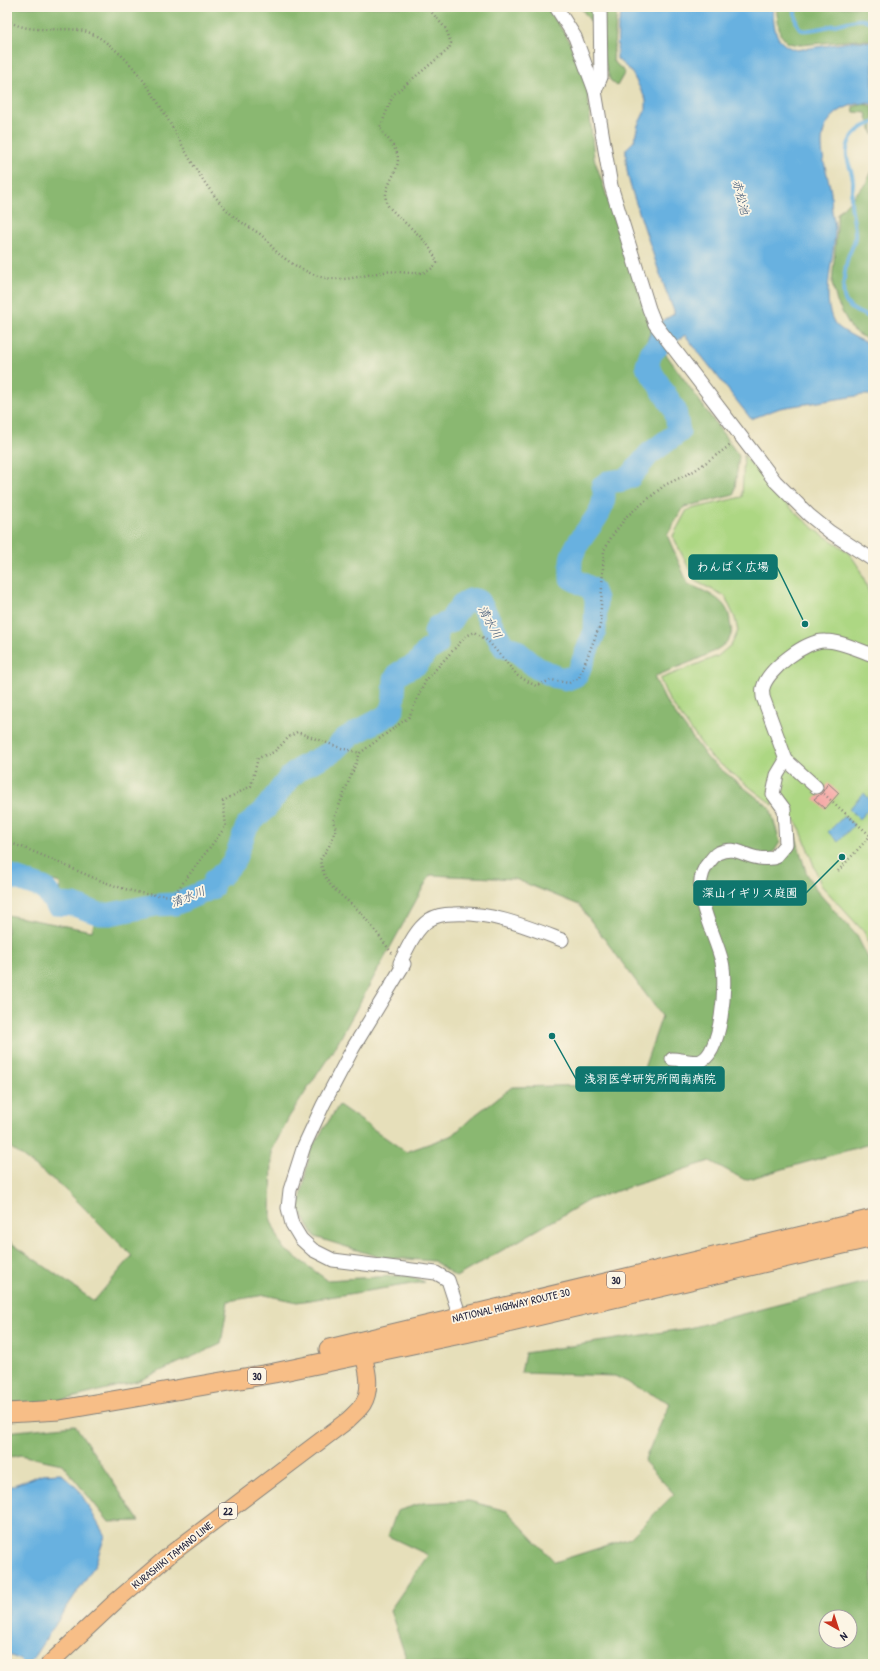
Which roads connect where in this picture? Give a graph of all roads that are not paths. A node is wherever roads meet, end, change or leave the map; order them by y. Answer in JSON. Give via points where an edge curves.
{"nodes":[{"id":1,"x":556,"y":7,"type":"edge"},
{"id":2,"x":600,"y":7,"type":"edge"},
{"id":3,"x":595,"y":91,"type":"junction"},
{"id":4,"x":873,"y":560,"type":"edge"},
{"id":5,"x":873,"y":655,"type":"edge"},
{"id":6,"x":786,"y":760,"type":"junction"},
{"id":7,"x":816,"y":787,"type":"road end"},
{"id":8,"x":562,"y":940,"type":"dead end"},
{"id":9,"x":672,"y":1059,"type":"dead end"},
{"id":10,"x":873,"y":1219,"type":"edge"},
{"id":11,"x":873,"y":1237,"type":"edge"},
{"id":12,"x":463,"y":1325,"type":"junction"},
{"id":13,"x":361,"y":1348,"type":"junction"},
{"id":14,"x":7,"y":1413,"type":"edge"},
{"id":15,"x":49,"y":1664,"type":"edge"}],
"edges":[{"from":1,"to":3,"type":"street","via":[[575,37]]},
{"from":2,"to":3,"type":"street","via":[[601,77]]},
{"from":3,"to":4,"type":"street","via":[[611,186],[655,324],[763,467],[790,498],[830,532]]},
{"from":5,"to":6,"type":"street","via":[[824,640],[805,646],[789,656],[773,672],[763,687],[762,697]]},
{"from":6,"to":7,"type":"street"},
{"from":6,"to":9,"type":"street","via":[[777,775],[772,794],[784,809],[786,844],[780,852],[774,858],[759,858],[736,849],[718,853],[705,866],[700,884],[702,903],[722,962],[724,984],[718,1032],[714,1046],[707,1057],[699,1062]]},
{"from":8,"to":12,"type":"street","via":[[500,917],[470,913],[446,914],[430,919],[415,933],[400,962],[404,964],[353,1048],[304,1146],[290,1190],[288,1208],[292,1224],[301,1239],[313,1250],[333,1260],[436,1272],[448,1280]]},
{"from":10,"to":12,"type":"highway","name":"NATIONAL HIGHWAY ROUTE 30","number":"30"},
{"from":11,"to":12,"type":"highway","name":"NATIONAL HIGHWAY ROUTE 30","number":"30"},
{"from":12,"to":13,"type":"highway","name":"NATIONAL HIGHWAY ROUTE 30","number":"30"},
{"from":13,"to":14,"type":"highway","name":"NATIONAL HIGHWAY ROUTE 30","number":"30","via":[[274,1373],[60,1410]]},
{"from":13,"to":15,"type":"main road","name":"KURASHIKI TAMANO LINE","number":"22","via":[[367,1374],[367,1391],[363,1403],[352,1415],[172,1553]]}]}
